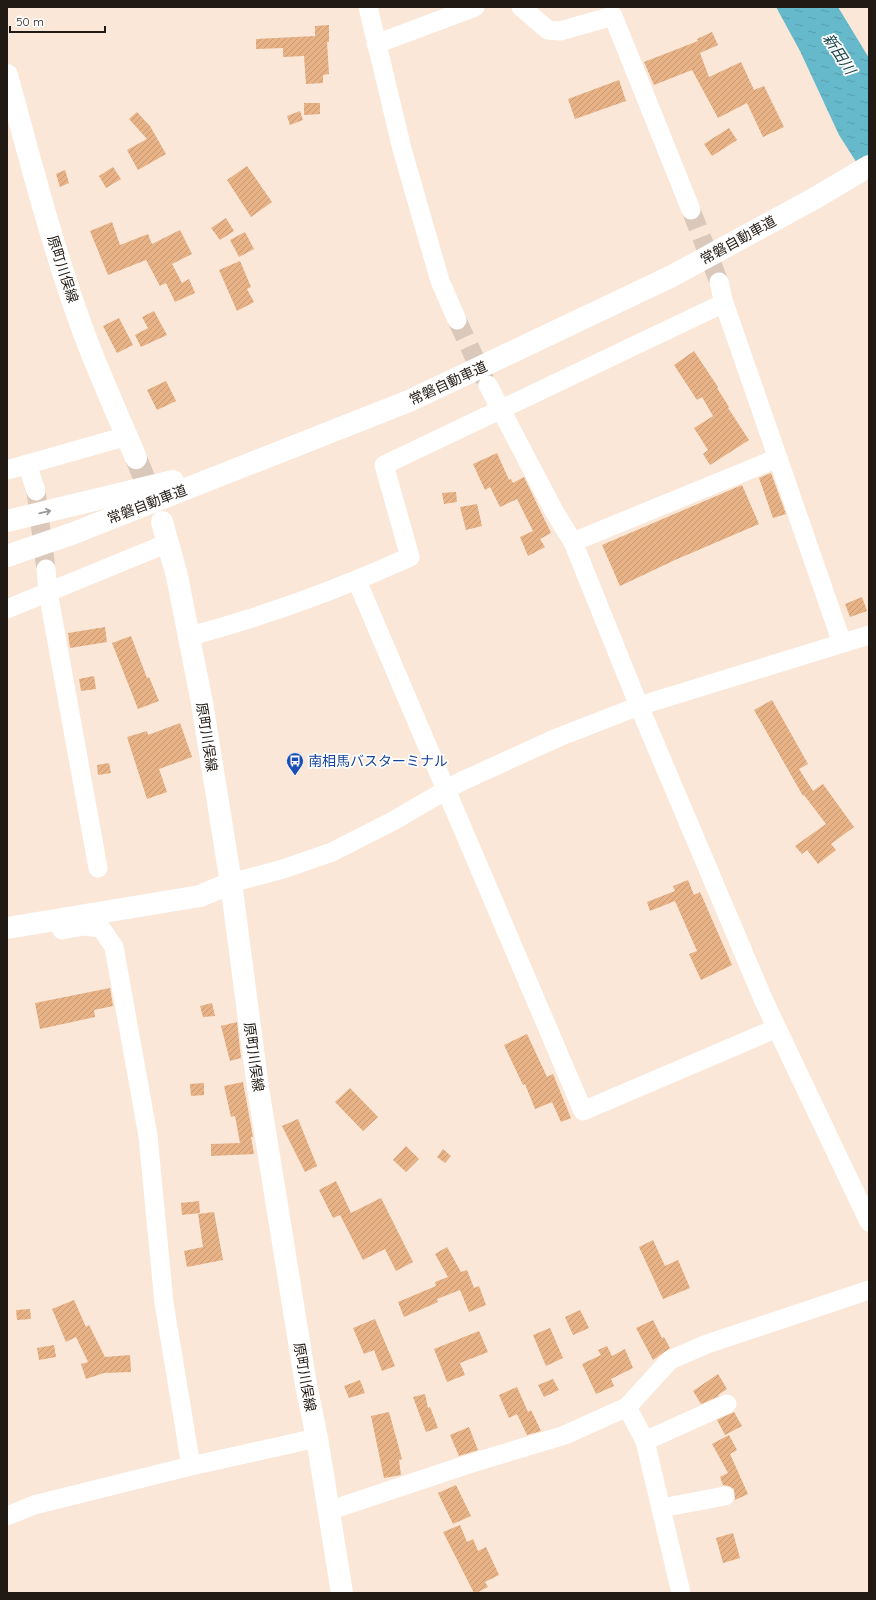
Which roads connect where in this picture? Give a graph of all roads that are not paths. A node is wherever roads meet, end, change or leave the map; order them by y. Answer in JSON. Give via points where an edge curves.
{"nodes":[{"id":1,"x":368,"y":7,"type":"edge"},
{"id":2,"x":475,"y":7,"type":"edge"},
{"id":3,"x":521,"y":7,"type":"edge"},
{"id":4,"x":376,"y":44,"type":"junction"},
{"id":5,"x":7,"y":75,"type":"edge"},
{"id":6,"x":869,"y":166,"type":"edge"},
{"id":7,"x":691,"y":210,"type":"tunnel mouth"},
{"id":8,"x":719,"y":282,"type":"tunnel mouth"},
{"id":9,"x":724,"y":303,"type":"junction"},
{"id":10,"x":457,"y":320,"type":"tunnel mouth"},
{"id":11,"x":488,"y":385,"type":"tunnel mouth"},
{"id":12,"x":410,"y":401,"type":"junction"},
{"id":13,"x":500,"y":409,"type":"junction"},
{"id":14,"x":126,"y":436,"type":"junction"},
{"id":15,"x":136,"y":458,"type":"tunnel mouth"},
{"id":16,"x":778,"y":458,"type":"junction"},
{"id":17,"x":27,"y":464,"type":"junction"},
{"id":18,"x":7,"y":470,"type":"edge"},
{"id":19,"x":36,"y":491,"type":"tunnel mouth"},
{"id":20,"x":7,"y":521,"type":"edge"},
{"id":21,"x":162,"y":522,"type":"tunnel mouth"},
{"id":22,"x":74,"y":533,"type":"junction"},
{"id":23,"x":573,"y":542,"type":"junction"},
{"id":24,"x":168,"y":543,"type":"junction"},
{"id":25,"x":7,"y":556,"type":"edge"},
{"id":26,"x":7,"y":563,"type":"edge"},
{"id":27,"x":46,"y":569,"type":"tunnel mouth"},
{"id":28,"x":357,"y":581,"type":"junction"},
{"id":29,"x":48,"y":592,"type":"junction"},
{"id":30,"x":7,"y":609,"type":"edge"},
{"id":31,"x":869,"y":635,"type":"edge"},
{"id":32,"x":190,"y":636,"type":"junction"},
{"id":33,"x":842,"y":644,"type":"junction"},
{"id":34,"x":639,"y":706,"type":"junction"},
{"id":35,"x":447,"y":790,"type":"junction"},
{"id":36,"x":98,"y":868,"type":"dead end"},
{"id":37,"x":231,"y":883,"type":"junction"},
{"id":38,"x":7,"y":915,"type":"edge"},
{"id":39,"x":7,"y":928,"type":"edge"},
{"id":40,"x":7,"y":939,"type":"edge"},
{"id":41,"x":777,"y":1028,"type":"junction"},
{"id":42,"x":869,"y":1222,"type":"edge"},
{"id":43,"x":869,"y":1290,"type":"edge"},
{"id":44,"x":727,"y":1404,"type":"dead end"},
{"id":45,"x":627,"y":1407,"type":"junction"},
{"id":46,"x":317,"y":1438,"type":"junction"},
{"id":47,"x":645,"y":1441,"type":"junction"},
{"id":48,"x":191,"y":1466,"type":"junction"},
{"id":49,"x":724,"y":1496,"type":"dead end"},
{"id":50,"x":661,"y":1508,"type":"junction"},
{"id":51,"x":328,"y":1511,"type":"junction"},
{"id":52,"x":7,"y":1516,"type":"edge"},
{"id":53,"x":342,"y":1593,"type":"edge"},
{"id":54,"x":681,"y":1593,"type":"edge"}],
"edges":[{"from":1,"to":4,"type":"street"},
{"from":2,"to":4,"type":"street"},
{"from":3,"to":7,"type":"street","via":[[548,30],[560,31],[613,16]]},
{"from":4,"to":10,"type":"street","via":[[402,149],[440,281]]},
{"from":5,"to":14,"type":"main road","name":"原町川俣線","via":[[46,220],[82,328]]},
{"from":6,"to":12,"type":"main road","name":"常磐自動車道","via":[[672,276]]},
{"from":8,"to":9,"type":"street"},
{"from":9,"to":13,"type":"street"},
{"from":9,"to":16,"type":"street"},
{"from":11,"to":13,"type":"street"},
{"from":20,"to":12,"type":"main road","one_way":true,"via":[[164,484],[259,452],[350,417]]},
{"from":12,"to":22,"type":"main road","name":"常磐自動車道"},
{"from":13,"to":23,"type":"street"},
{"from":13,"to":28,"type":"street","via":[[384,465],[410,557]]},
{"from":14,"to":15,"type":"main road","name":"原町川俣線"},
{"from":14,"to":17,"type":"street"},
{"from":16,"to":23,"type":"street"},
{"from":16,"to":33,"type":"street"},
{"from":17,"to":18,"type":"street"},
{"from":17,"to":19,"type":"street"},
{"from":21,"to":24,"type":"main road","name":"原町川俣線"},
{"from":22,"to":25,"type":"main road","name":"常磐自動車道"},
{"from":22,"to":26,"type":"main road"},
{"from":23,"to":34,"type":"street"},
{"from":24,"to":29,"type":"street"},
{"from":24,"to":32,"type":"main road","name":"原町川俣線"},
{"from":27,"to":29,"type":"street"},
{"from":28,"to":32,"type":"street","via":[[238,624]]},
{"from":28,"to":35,"type":"street"},
{"from":29,"to":30,"type":"street"},
{"from":29,"to":36,"type":"street"},
{"from":31,"to":33,"type":"street"},
{"from":32,"to":37,"type":"main road","name":"原町川俣線"},
{"from":33,"to":34,"type":"street"},
{"from":34,"to":35,"type":"street","via":[[559,737]]},
{"from":34,"to":41,"type":"street"},
{"from":35,"to":37,"type":"street","via":[[332,852]]},
{"from":35,"to":41,"type":"street","via":[[583,1111]]},
{"from":37,"to":38,"type":"main road","via":[[199,885]]},
{"from":37,"to":39,"type":"main road","via":[[200,896]]},
{"from":37,"to":46,"type":"main road","name":"原町川俣線","via":[[261,1104],[306,1385]]},
{"from":40,"to":48,"type":"street","via":[[84,926],[102,928],[114,947],[148,1136],[164,1303]]},
{"from":41,"to":42,"type":"street"},
{"from":43,"to":45,"type":"street","via":[[707,1344],[670,1360]]},
{"from":44,"to":47,"type":"street"},
{"from":45,"to":47,"type":"street"},
{"from":45,"to":51,"type":"street","via":[[565,1435]]},
{"from":46,"to":48,"type":"street"},
{"from":46,"to":51,"type":"main road","name":"原町川俣線"},
{"from":47,"to":50,"type":"street"},
{"from":48,"to":52,"type":"street","via":[[34,1505]]},
{"from":49,"to":50,"type":"street"},
{"from":50,"to":54,"type":"street"},
{"from":51,"to":53,"type":"main road","name":"原町川俣線"}]}
